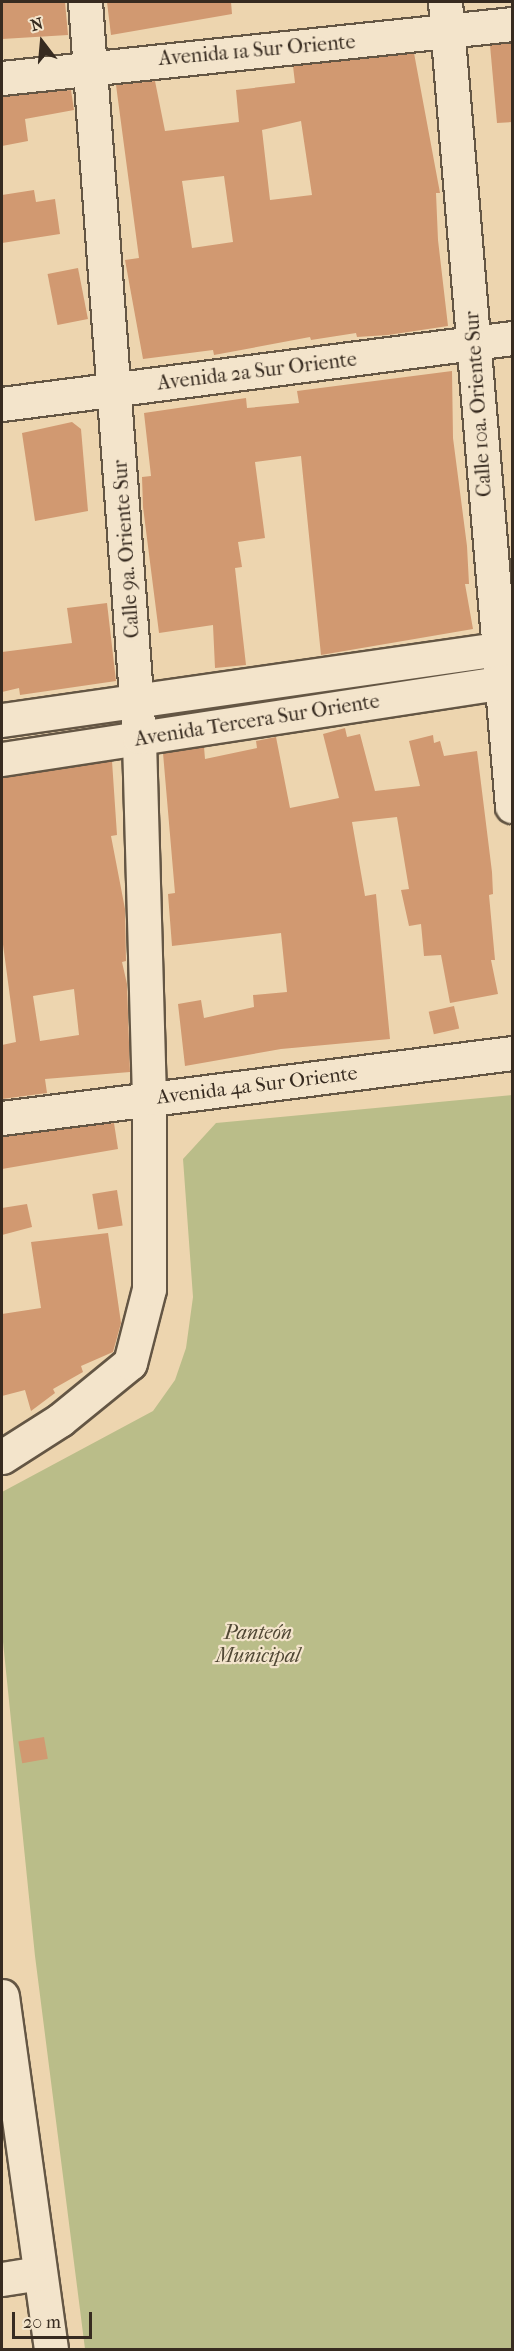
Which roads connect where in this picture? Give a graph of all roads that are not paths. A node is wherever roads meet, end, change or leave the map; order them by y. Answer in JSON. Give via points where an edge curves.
{"nodes":[{"id":1,"x":84,"y":2,"type":"edge"},
{"id":2,"x":446,"y":17,"type":"edge"},
{"id":3,"x":513,"y":24,"type":"edge"},
{"id":4,"x":90,"y":66,"type":"junction"},
{"id":5,"x":2,"y":78,"type":"edge"},
{"id":6,"x":513,"y":338,"type":"edge"},
{"id":7,"x":474,"y":343,"type":"junction"},
{"id":8,"x":116,"y":389,"type":"junction"},
{"id":9,"x":2,"y":404,"type":"edge"},
{"id":10,"x":504,"y":648,"type":"edge"},
{"id":11,"x":507,"y":682,"type":"edge"},
{"id":12,"x":136,"y":704,"type":"junction"},
{"id":13,"x":2,"y":720,"type":"edge"},
{"id":14,"x":139,"y":737,"type":"junction"},
{"id":15,"x":2,"y":759,"type":"edge"},
{"id":16,"x":513,"y":806,"type":"edge"},
{"id":17,"x":513,"y":1053,"type":"edge"},
{"id":18,"x":149,"y":1098,"type":"junction"},
{"id":19,"x":2,"y":1118,"type":"edge"},
{"id":20,"x":2,"y":1457,"type":"edge"},
{"id":21,"x":2,"y":1996,"type":"edge"},
{"id":22,"x":38,"y":2274,"type":"junction"},
{"id":23,"x":2,"y":2280,"type":"edge"},
{"id":24,"x":51,"y":2349,"type":"edge"}],
"edges":[{"from":1,"to":4,"type":"street","name":"Calle 9a. Oriente Sur"},
{"from":2,"to":3,"type":"street","name":"Avenida 1a Sur Oriente"},
{"from":2,"to":4,"type":"street","name":"Avenida 1a Sur Oriente"},
{"from":2,"to":7,"type":"street","name":"Calle 10a. Oriente Sur"},
{"from":4,"to":5,"type":"street","name":"Avenida 1a Sur Oriente"},
{"from":4,"to":8,"type":"street","name":"Calle 9a. Oriente Sur"},
{"from":6,"to":7,"type":"street","name":"Avenida 2a Sur Oriente"},
{"from":7,"to":8,"type":"street","name":"Avenida 2a Sur Oriente"},
{"from":7,"to":10,"type":"street","name":"Calle 10a. Oriente Sur"},
{"from":8,"to":9,"type":"street","name":"Avenida 2a Sur Oriente"},
{"from":8,"to":12,"type":"street","name":"Calle 9a. Oriente Sur"},
{"from":10,"to":11,"type":"street","name":"Calle 10a. Oriente Sur"},
{"from":10,"to":12,"type":"street","name":"Avenida Tercera Sur Oriente"},
{"from":11,"to":14,"type":"street","name":"Avenida Tercera Sur Oriente"},
{"from":11,"to":16,"type":"street","name":"Calle 10a. Oriente Sur"},
{"from":12,"to":13,"type":"street","name":"Avenida Tercera Sur Oriente"},
{"from":12,"to":14,"type":"street","name":"Calle 9a. Oriente Sur"},
{"from":14,"to":15,"type":"street","name":"Avenida Tercera Sur Oriente"},
{"from":14,"to":18,"type":"street","name":"Calle 9a. Oriente Sur"},
{"from":17,"to":18,"type":"street","name":"Avenida 4a Sur Oriente"},
{"from":18,"to":19,"type":"street","name":"Avenida 4a Sur Oriente"},
{"from":18,"to":20,"type":"street","name":"Calle 9a. Oriente Sur","via":[[149,1289],[130,1363],[60,1420]]},
{"from":21,"to":22,"type":"street"},
{"from":22,"to":23,"type":"street"},
{"from":22,"to":24,"type":"street"}]}
